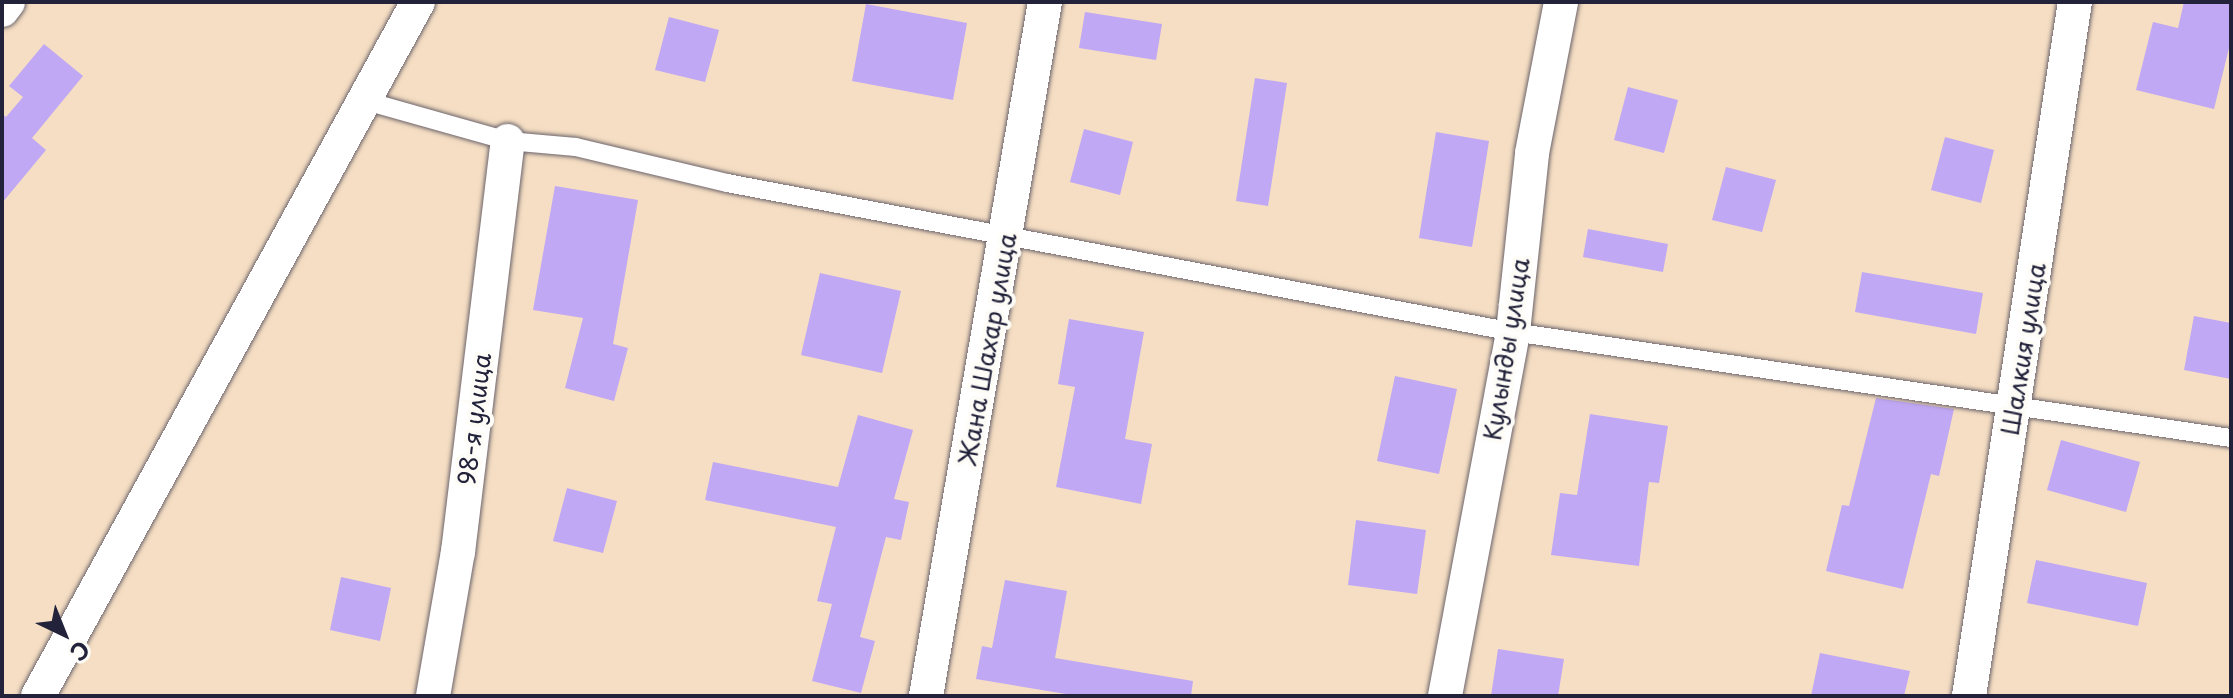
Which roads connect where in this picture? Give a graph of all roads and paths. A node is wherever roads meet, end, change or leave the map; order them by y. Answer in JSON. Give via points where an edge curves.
{"nodes":[{"id":1,"x":8,"y":2,"type":"edge"},
{"id":2,"x":418,"y":2,"type":"edge"},
{"id":3,"x":1045,"y":2,"type":"edge"},
{"id":4,"x":1561,"y":2,"type":"edge"},
{"id":5,"x":2075,"y":2,"type":"edge"},
{"id":6,"x":2,"y":10,"type":"edge"},
{"id":7,"x":366,"y":101,"type":"junction"},
{"id":8,"x":508,"y":141,"type":"junction"},
{"id":9,"x":1007,"y":237,"type":"junction"},
{"id":10,"x":1513,"y":332,"type":"junction"},
{"id":11,"x":2014,"y":406,"type":"junction"},
{"id":12,"x":2231,"y":438,"type":"edge"},
{"id":13,"x":38,"y":696,"type":"edge"},
{"id":14,"x":433,"y":696,"type":"edge"},
{"id":15,"x":926,"y":696,"type":"edge"},
{"id":16,"x":1445,"y":696,"type":"edge"},
{"id":17,"x":1969,"y":696,"type":"edge"}],
"edges":[{"from":1,"to":6,"type":"street"},
{"from":2,"to":7,"type":"street"},
{"from":3,"to":9,"type":"street","name":"Жана Шахар улица"},
{"from":4,"to":10,"type":"street","name":"Кулынды улица","via":[[1532,153]]},
{"from":5,"to":11,"type":"street","name":"Шалкия улица"},
{"from":7,"to":8,"type":"lane"},
{"from":7,"to":13,"type":"street"},
{"from":8,"to":9,"type":"lane","via":[[576,147],[727,183]]},
{"from":8,"to":14,"type":"street","name":"98-я улица","via":[[458,552]]},
{"from":9,"to":10,"type":"lane"},
{"from":9,"to":15,"type":"street","name":"Жана Шахар улица"},
{"from":10,"to":11,"type":"lane"},
{"from":10,"to":16,"type":"street","name":"Кулынды улица"},
{"from":11,"to":12,"type":"lane"},
{"from":11,"to":17,"type":"street","name":"Шалкия улица"}]}
